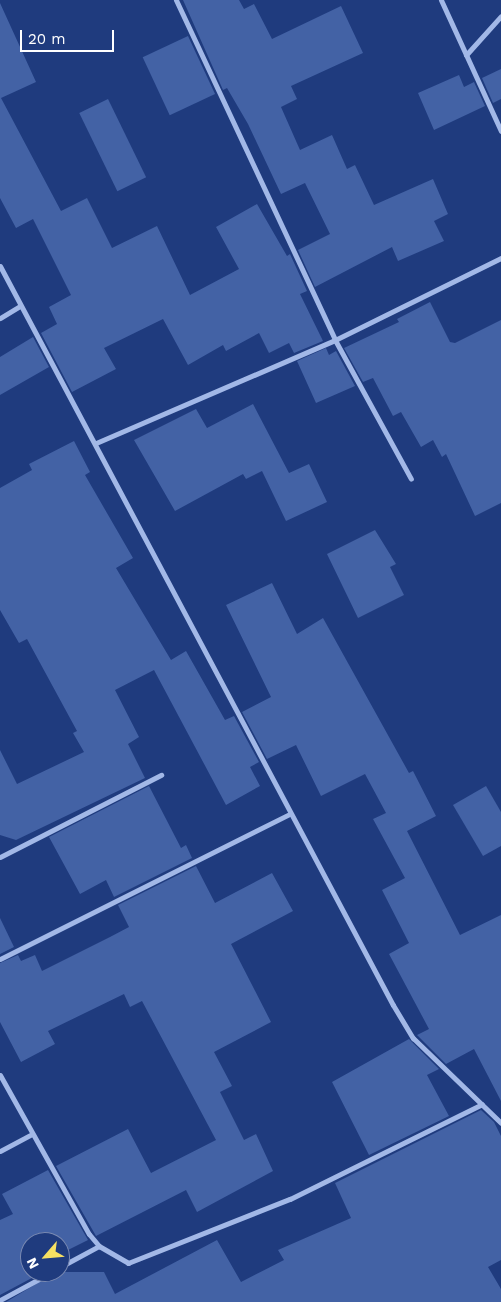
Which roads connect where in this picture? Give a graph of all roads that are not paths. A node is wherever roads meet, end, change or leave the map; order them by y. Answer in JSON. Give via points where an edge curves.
{"nodes":[{"id":1,"x":176,"y":0,"type":"edge"},
{"id":2,"x":441,"y":0,"type":"edge"},
{"id":3,"x":501,"y":16,"type":"edge"},
{"id":4,"x":466,"y":55,"type":"junction"},
{"id":5,"x":501,"y":131,"type":"edge"},
{"id":6,"x":501,"y":258,"type":"edge"},
{"id":7,"x":0,"y":266,"type":"edge"},
{"id":8,"x":20,"y":306,"type":"junction"},
{"id":9,"x":0,"y":318,"type":"edge"},
{"id":10,"x":335,"y":340,"type":"junction"},
{"id":11,"x":96,"y":443,"type":"junction"},
{"id":12,"x":411,"y":479,"type":"dead end"},
{"id":13,"x":161,"y":775,"type":"dead end"},
{"id":14,"x":289,"y":814,"type":"junction"},
{"id":15,"x":0,"y":857,"type":"edge"},
{"id":16,"x":0,"y":958,"type":"edge"},
{"id":17,"x":0,"y":1075,"type":"edge"},
{"id":18,"x":482,"y":1104,"type":"junction"},
{"id":19,"x":499,"y":1115,"type":"edge"},
{"id":20,"x":501,"y":1124,"type":"edge"},
{"id":21,"x":32,"y":1134,"type":"junction"},
{"id":22,"x":0,"y":1152,"type":"edge"},
{"id":23,"x":99,"y":1246,"type":"junction"},
{"id":24,"x":70,"y":1262,"type":"edge"},
{"id":25,"x":33,"y":1282,"type":"edge"},
{"id":26,"x":0,"y":1300,"type":"edge"}],
"edges":[{"from":1,"to":10,"type":"street"},
{"from":2,"to":4,"type":"street"},
{"from":3,"to":4,"type":"street"},
{"from":4,"to":5,"type":"street"},
{"from":6,"to":10,"type":"street"},
{"from":7,"to":8,"type":"street"},
{"from":8,"to":9,"type":"street"},
{"from":8,"to":11,"type":"street"},
{"from":10,"to":11,"type":"street"},
{"from":10,"to":12,"type":"street"},
{"from":11,"to":14,"type":"street"},
{"from":13,"to":15,"type":"street"},
{"from":14,"to":16,"type":"street"},
{"from":14,"to":18,"type":"street","via":[[413,1038]]},
{"from":17,"to":21,"type":"street"},
{"from":18,"to":19,"type":"street"},
{"from":18,"to":23,"type":"street","via":[[290,1199],[128,1263]]},
{"from":19,"to":20,"type":"street"},
{"from":21,"to":22,"type":"street"},
{"from":21,"to":23,"type":"street"},
{"from":23,"to":24,"type":"street"},
{"from":25,"to":26,"type":"street"}]}
